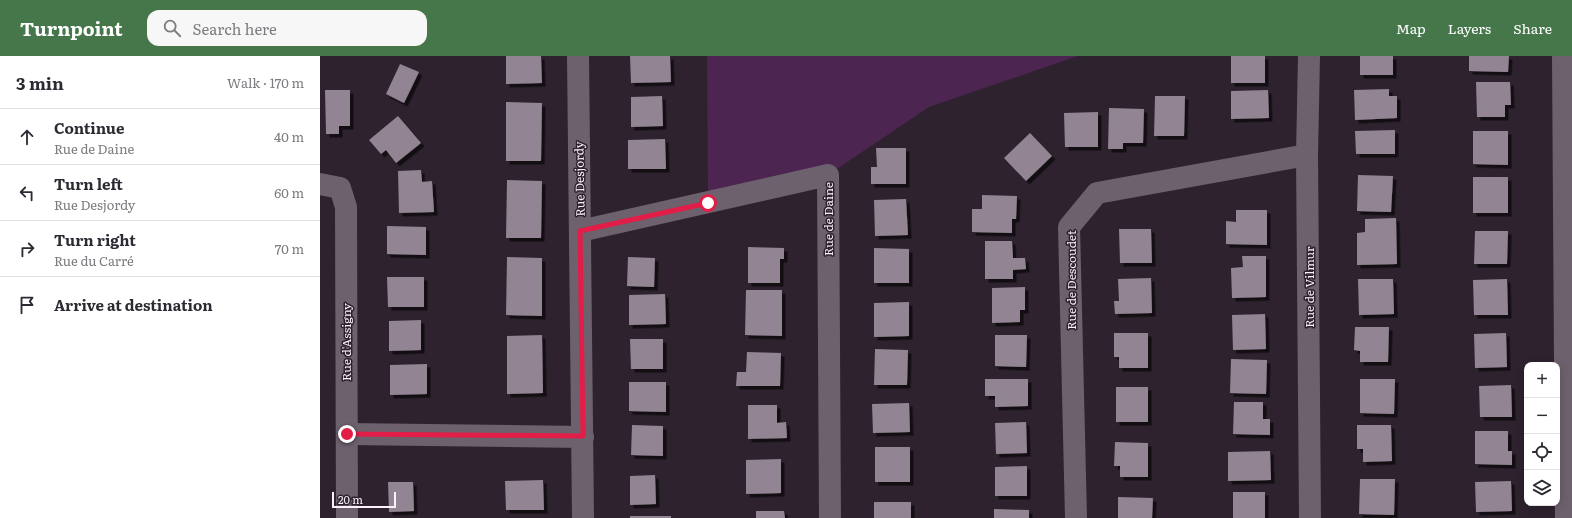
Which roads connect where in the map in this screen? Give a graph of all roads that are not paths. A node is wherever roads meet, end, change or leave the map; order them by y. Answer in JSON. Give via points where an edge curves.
{"nodes":[{"id":1,"x":578,"y":56,"type":"edge"},
{"id":2,"x":1309,"y":56,"type":"edge"},
{"id":3,"x":1563,"y":56,"type":"edge"},
{"id":4,"x":1308,"y":156,"type":"junction"},
{"id":5,"x":320,"y":184,"type":"edge"},
{"id":6,"x":580,"y":231,"type":"junction"},
{"id":7,"x":1569,"y":402,"type":"edge"},
{"id":8,"x":347,"y":434,"type":"junction"},
{"id":9,"x":583,"y":436,"type":"junction"},
{"id":10,"x":347,"y":518,"type":"edge"},
{"id":11,"x":583,"y":518,"type":"edge"},
{"id":12,"x":830,"y":518,"type":"edge"},
{"id":13,"x":1076,"y":518,"type":"edge"},
{"id":14,"x":1310,"y":518,"type":"edge"},
{"id":15,"x":1566,"y":518,"type":"edge"}],
"edges":[{"from":1,"to":6,"type":"street","name":"Rue Desjordy"},
{"from":2,"to":4,"type":"street","name":"Rue de Vilmur"},
{"from":3,"to":7,"type":"street"},
{"from":4,"to":13,"type":"street","name":"Rue de Descoudet","via":[[1097,192],[1069,227]]},
{"from":4,"to":14,"type":"street","name":"Rue de Vilmur"},
{"from":5,"to":8,"type":"street","name":"Rue d'Assigny","via":[[340,188],[346,207]]},
{"from":6,"to":9,"type":"street","name":"Rue Desjordy"},
{"from":6,"to":12,"type":"street","name":"Rue de Daine","via":[[828,174]]},
{"from":7,"to":15,"type":"street"},
{"from":8,"to":9,"type":"street"},
{"from":8,"to":10,"type":"street","name":"Rue d'Assigny"},
{"from":9,"to":11,"type":"street","name":"Rue Desjordy"}]}
